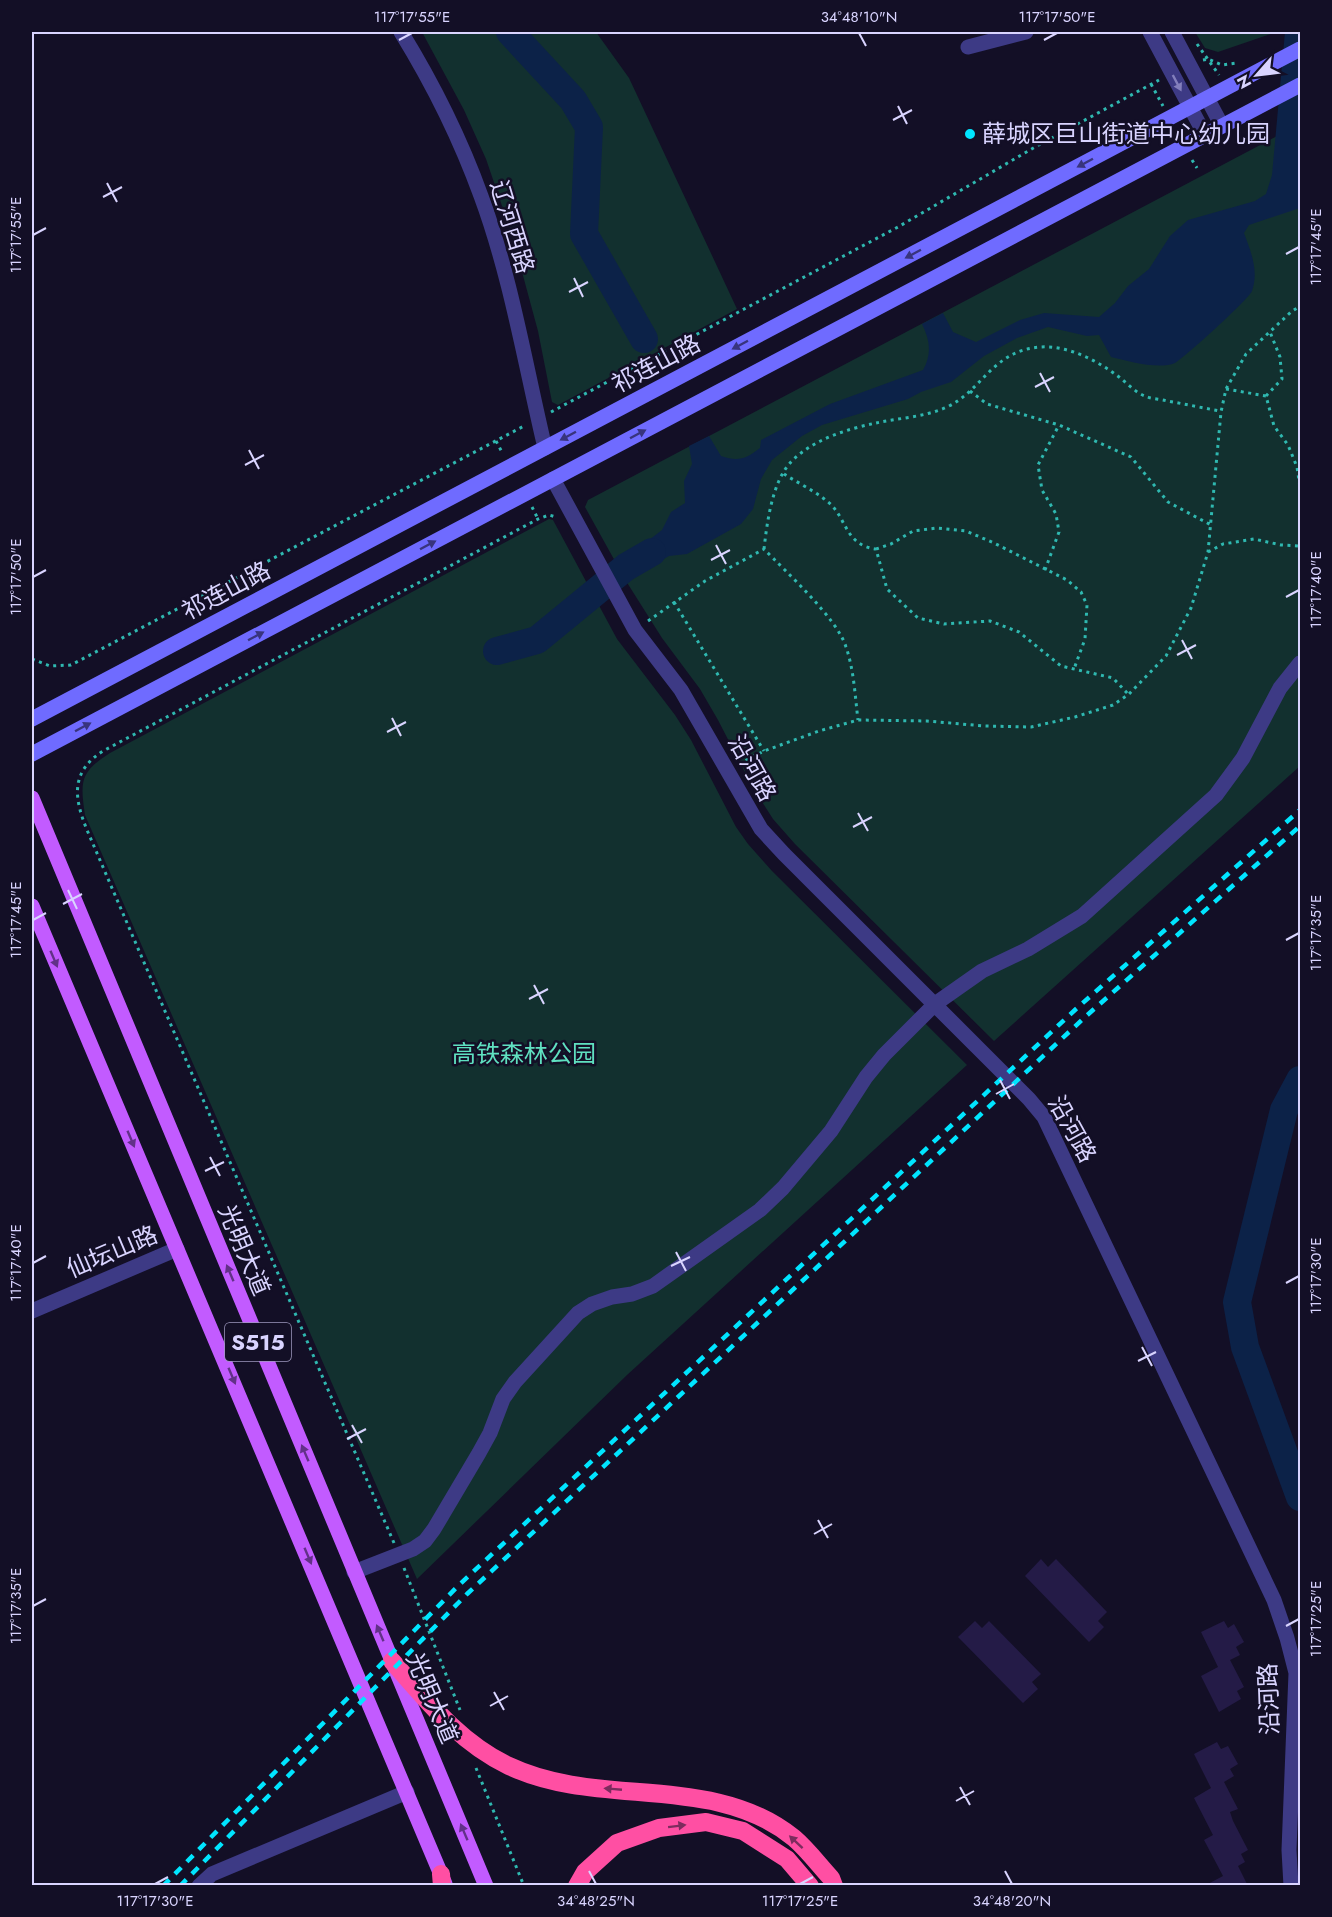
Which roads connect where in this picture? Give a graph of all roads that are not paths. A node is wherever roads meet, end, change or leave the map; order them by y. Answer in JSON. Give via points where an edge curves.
{"nodes":[{"id":1,"x":401,"y":32,"type":"edge"},
{"id":2,"x":1026,"y":32,"type":"edge"},
{"id":3,"x":1150,"y":32,"type":"edge"},
{"id":4,"x":1172,"y":32,"type":"edge"},
{"id":5,"x":968,"y":47,"type":"dead end"},
{"id":6,"x":1300,"y":49,"type":"edge"},
{"id":7,"x":1300,"y":85,"type":"edge"},
{"id":8,"x":1207,"y":98,"type":"junction"},
{"id":9,"x":1190,"y":107,"type":"junction"},
{"id":10,"x":1222,"y":126,"type":"junction"},
{"id":11,"x":1205,"y":135,"type":"junction"},
{"id":12,"x":545,"y":448,"type":"junction"},
{"id":13,"x":553,"y":479,"type":"junction"},
{"id":14,"x":1300,"y":663,"type":"edge"},
{"id":15,"x":32,"y":719,"type":"edge"},
{"id":16,"x":32,"y":754,"type":"edge"},
{"id":17,"x":32,"y":798,"type":"edge"},
{"id":18,"x":32,"y":906,"type":"edge"},
{"id":19,"x":935,"y":1004,"type":"junction"},
{"id":20,"x":177,"y":1249,"type":"junction"},
{"id":21,"x":32,"y":1311,"type":"edge"},
{"id":22,"x":354,"y":1572,"type":"junction"},
{"id":23,"x":392,"y":1661,"type":"junction"},
{"id":24,"x":407,"y":1792,"type":"junction"},
{"id":25,"x":443,"y":1882,"type":"edge"},
{"id":26,"x":200,"y":1886,"type":"edge"},
{"id":27,"x":486,"y":1886,"type":"edge"},
{"id":28,"x":577,"y":1886,"type":"edge"},
{"id":29,"x":810,"y":1886,"type":"edge"},
{"id":30,"x":834,"y":1886,"type":"edge"},
{"id":31,"x":1291,"y":1886,"type":"edge"}],
"edges":[{"from":1,"to":12,"type":"street","name":"辽河西路","via":[[455,132],[482,196]]},
{"from":2,"to":5,"type":"street"},
{"from":3,"to":9,"type":"street","one_way":true},
{"from":4,"to":8,"type":"street"},
{"from":6,"to":8,"type":"main road","name":"祁连山路"},
{"from":7,"to":10,"type":"main road"},
{"from":8,"to":9,"type":"main road","name":"祁连山路"},
{"from":8,"to":10,"type":"street"},
{"from":9,"to":11,"type":"street"},
{"from":9,"to":12,"type":"main road","name":"祁连山路","one_way":true},
{"from":10,"to":11,"type":"main road"},
{"from":13,"to":11,"type":"main road","one_way":true},
{"from":12,"to":15,"type":"main road","name":"祁连山路"},
{"from":16,"to":13,"type":"main road","one_way":true},
{"from":13,"to":19,"type":"street","name":"沿河路","via":[[635,630],[681,690],[761,829]]},
{"from":14,"to":19,"type":"street","via":[[1280,688],[1243,758],[1216,795],[1082,916],[1028,949],[982,970]]},
{"from":22,"to":17,"type":"main road","name":"光明大道","number":"S515","one_way":true},
{"from":18,"to":20,"type":"main road","number":"S515","one_way":true},
{"from":19,"to":22,"type":"street","via":[[884,1055],[831,1131],[760,1210],[653,1286],[592,1304],[578,1314],[515,1382],[479,1453],[425,1541]]},
{"from":19,"to":31,"type":"street","name":"沿河路","via":[[1044,1117],[1274,1600],[1296,1673]]},
{"from":20,"to":21,"type":"street","name":"仙坛山路"},
{"from":20,"to":24,"type":"main road","number":"S515","one_way":true},
{"from":23,"to":22,"type":"main road","name":"光明大道","number":"S515","one_way":true},
{"from":27,"to":23,"type":"main road","name":"光明大道","number":"S515","one_way":true},
{"from":30,"to":23,"type":"highway","one_way":true,"via":[[794,1838],[755,1814],[668,1794],[567,1785],[511,1767],[474,1746],[441,1718]]},
{"from":24,"to":25,"type":"main road","number":"S515"},
{"from":24,"to":26,"type":"street","via":[[212,1874]]},
{"from":28,"to":29,"type":"highway","one_way":true,"via":[[585,1872],[617,1843],[659,1828],[706,1822],[743,1831],[787,1859]]}]}
